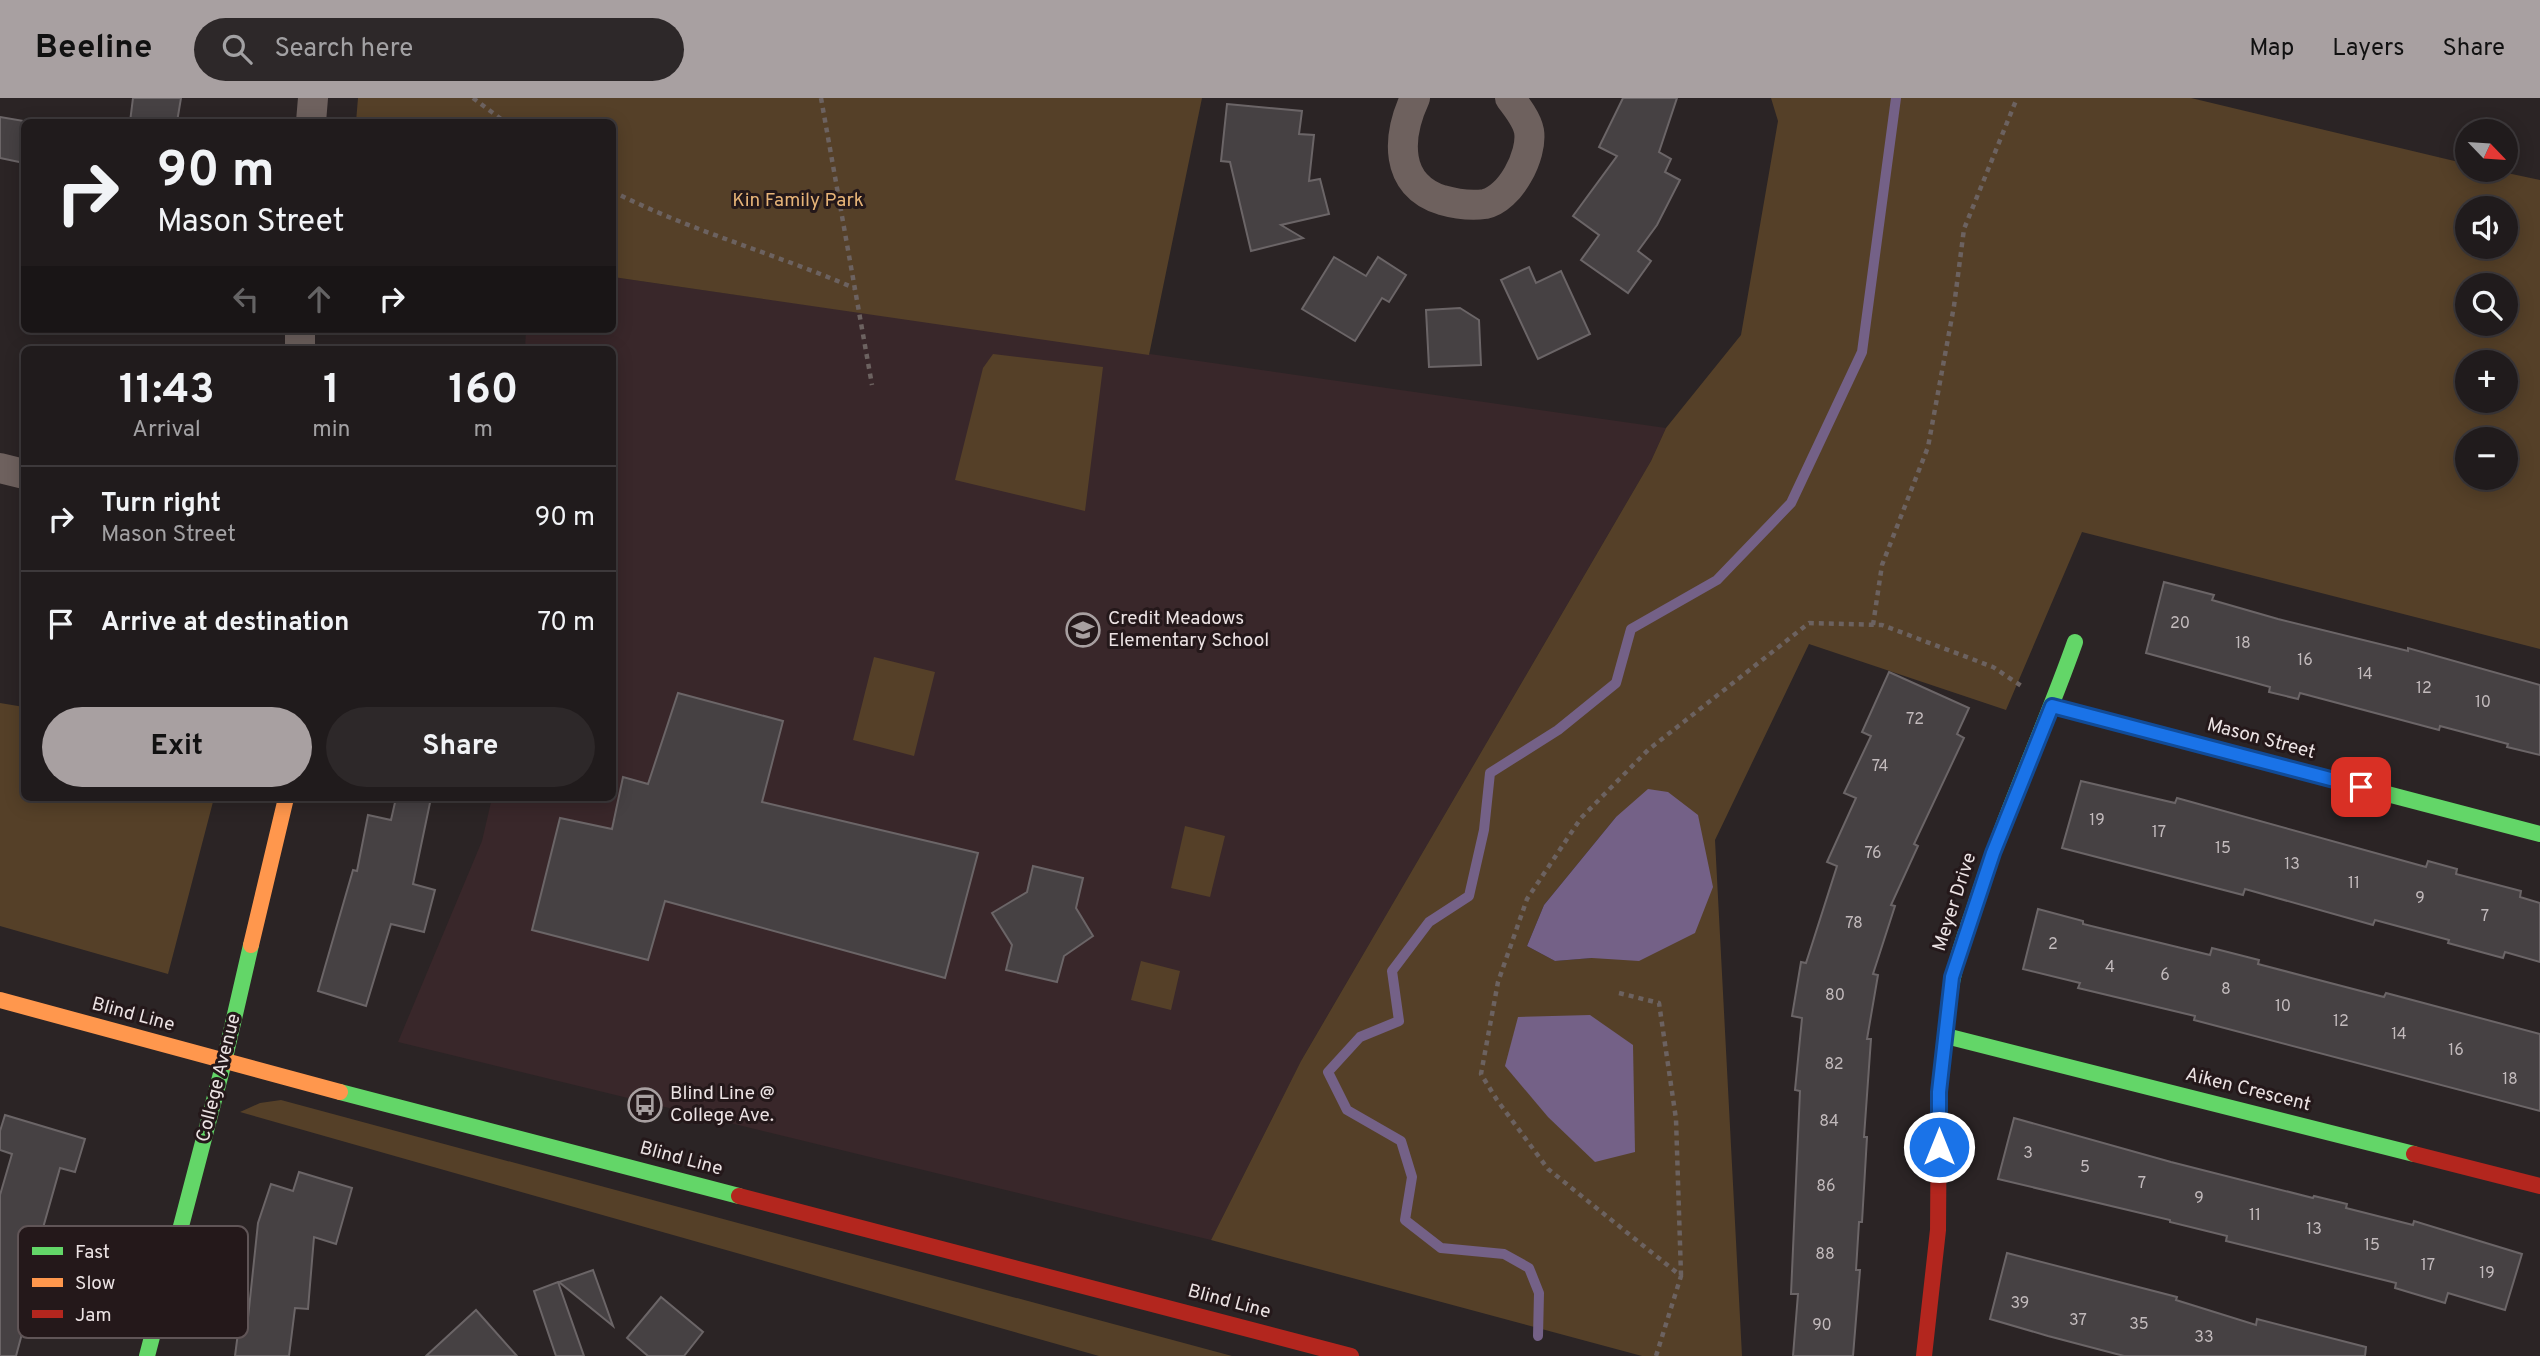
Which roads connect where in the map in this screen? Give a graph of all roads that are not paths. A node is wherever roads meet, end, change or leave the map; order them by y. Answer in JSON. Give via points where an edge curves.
{"nodes":[{"id":1,"x":313,"y":98,"type":"edge"},
{"id":2,"x":1415,"y":98,"type":"edge"},
{"id":3,"x":1510,"y":98,"type":"edge"},
{"id":4,"x":311,"y":119,"type":"edge"},
{"id":5,"x":0,"y":468,"type":"edge"},
{"id":6,"x":21,"y":473,"type":"edge"},
{"id":7,"x":2075,"y":642,"type":"dead end"},
{"id":8,"x":2052,"y":706,"type":"junction"},
{"id":9,"x":285,"y":801,"type":"edge"},
{"id":10,"x":2540,"y":834,"type":"edge"},
{"id":11,"x":0,"y":1000,"type":"edge"},
{"id":12,"x":1946,"y":1036,"type":"junction"},
{"id":13,"x":224,"y":1062,"type":"junction"},
{"id":14,"x":2540,"y":1186,"type":"edge"},
{"id":15,"x":180,"y":1226,"type":"edge"},
{"id":16,"x":151,"y":1338,"type":"edge"},
{"id":17,"x":146,"y":1356,"type":"edge"},
{"id":18,"x":1352,"y":1356,"type":"edge"},
{"id":19,"x":1924,"y":1356,"type":"edge"}],
"edges":[{"from":1,"to":4,"type":"street"},
{"from":2,"to":3,"type":"street","via":[[1402,153],[1408,175],[1426,195],[1456,205],[1487,204],[1513,185],[1526,156],[1528,131]]},
{"from":5,"to":6,"type":"street"},
{"from":7,"to":8,"type":"street","name":"Meyer Drive"},
{"from":8,"to":10,"type":"street","name":"Mason Street"},
{"from":8,"to":12,"type":"street","name":"Meyer Drive","via":[[1993,853],[1952,977]]},
{"from":9,"to":13,"type":"street","name":"College Avenue"},
{"from":11,"to":13,"type":"street","name":"Blind Line"},
{"from":12,"to":14,"type":"street","name":"Aiken Crescent"},
{"from":12,"to":19,"type":"street","name":"Meyer Drive","via":[[1939,1092],[1938,1230]]},
{"from":13,"to":15,"type":"street","name":"College Avenue"},
{"from":13,"to":18,"type":"street","name":"Blind Line"},
{"from":16,"to":17,"type":"street","name":"College Avenue"}]}
